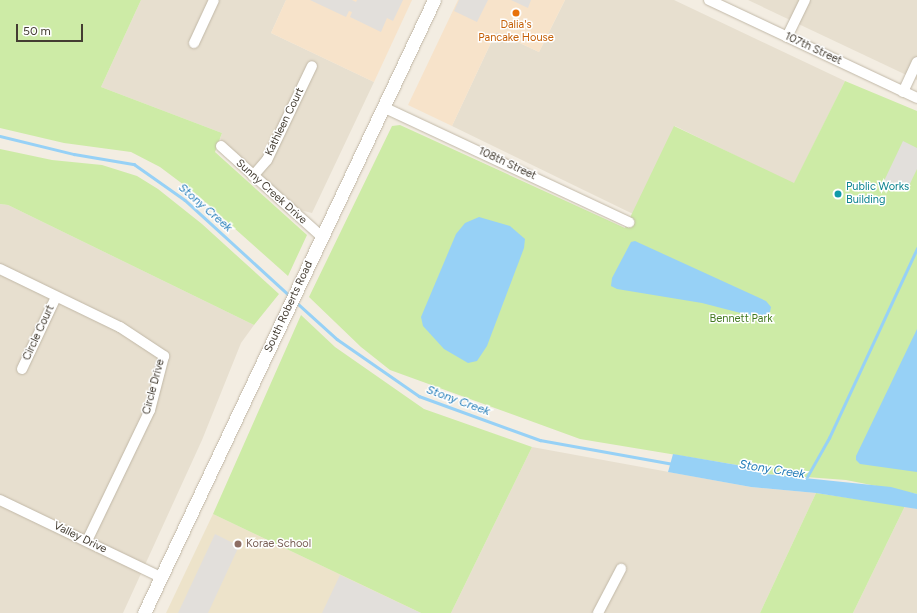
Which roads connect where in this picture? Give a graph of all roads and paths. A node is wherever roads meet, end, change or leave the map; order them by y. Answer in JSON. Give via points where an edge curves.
{"nodes":[{"id":1,"x":214,"y":0,"type":"edge"},
{"id":2,"x":434,"y":0,"type":"edge"},
{"id":3,"x":709,"y":0,"type":"edge"},
{"id":4,"x":805,"y":0,"type":"edge"},
{"id":5,"x":787,"y":37,"type":"junction"},
{"id":6,"x":194,"y":43,"type":"dead end"},
{"id":7,"x":917,"y":62,"type":"edge"},
{"id":8,"x":312,"y":66,"type":"dead end"},
{"id":9,"x":903,"y":92,"type":"junction"},
{"id":10,"x":917,"y":98,"type":"edge"},
{"id":11,"x":383,"y":107,"type":"junction"},
{"id":12,"x":221,"y":146,"type":"dead end"},
{"id":13,"x":253,"y":176,"type":"junction"},
{"id":14,"x":629,"y":222,"type":"dead end"},
{"id":15,"x":322,"y":237,"type":"junction"},
{"id":16,"x":0,"y":269,"type":"edge"},
{"id":17,"x":56,"y":297,"type":"junction"},
{"id":18,"x":22,"y":369,"type":"dead end"},
{"id":19,"x":0,"y":500,"type":"edge"},
{"id":20,"x":87,"y":541,"type":"junction"},
{"id":21,"x":621,"y":568,"type":"dead end"},
{"id":22,"x":161,"y":577,"type":"junction"},
{"id":23,"x":144,"y":613,"type":"edge"},
{"id":24,"x":598,"y":613,"type":"edge"}],
"edges":[{"from":1,"to":6,"type":"street"},
{"from":2,"to":11,"type":"street","name":"South Roberts Road"},
{"from":3,"to":5,"type":"street","name":"107th Street"},
{"from":4,"to":5,"type":"street"},
{"from":5,"to":9,"type":"street","name":"107th Street"},
{"from":7,"to":9,"type":"street"},
{"from":8,"to":13,"type":"street","name":"Kathleen Court","via":[[267,160]]},
{"from":9,"to":10,"type":"street","name":"107th Street"},
{"from":11,"to":14,"type":"street","name":"108th Street"},
{"from":11,"to":15,"type":"street","name":"South Roberts Road"},
{"from":12,"to":13,"type":"street","name":"Sunny Creek Drive"},
{"from":13,"to":15,"type":"street","name":"Sunny Creek Drive"},
{"from":15,"to":22,"type":"street","name":"South Roberts Road"},
{"from":16,"to":17,"type":"street","name":"Circle Drive"},
{"from":17,"to":18,"type":"street","name":"Circle Court"},
{"from":17,"to":20,"type":"street","name":"Circle Drive","via":[[120,327],[164,356],[150,410]]},
{"from":19,"to":20,"type":"street","name":"Valley Drive"},
{"from":20,"to":22,"type":"street","name":"Valley Drive"},
{"from":21,"to":24,"type":"street"},
{"from":22,"to":23,"type":"street","name":"South Roberts Road"}]}
